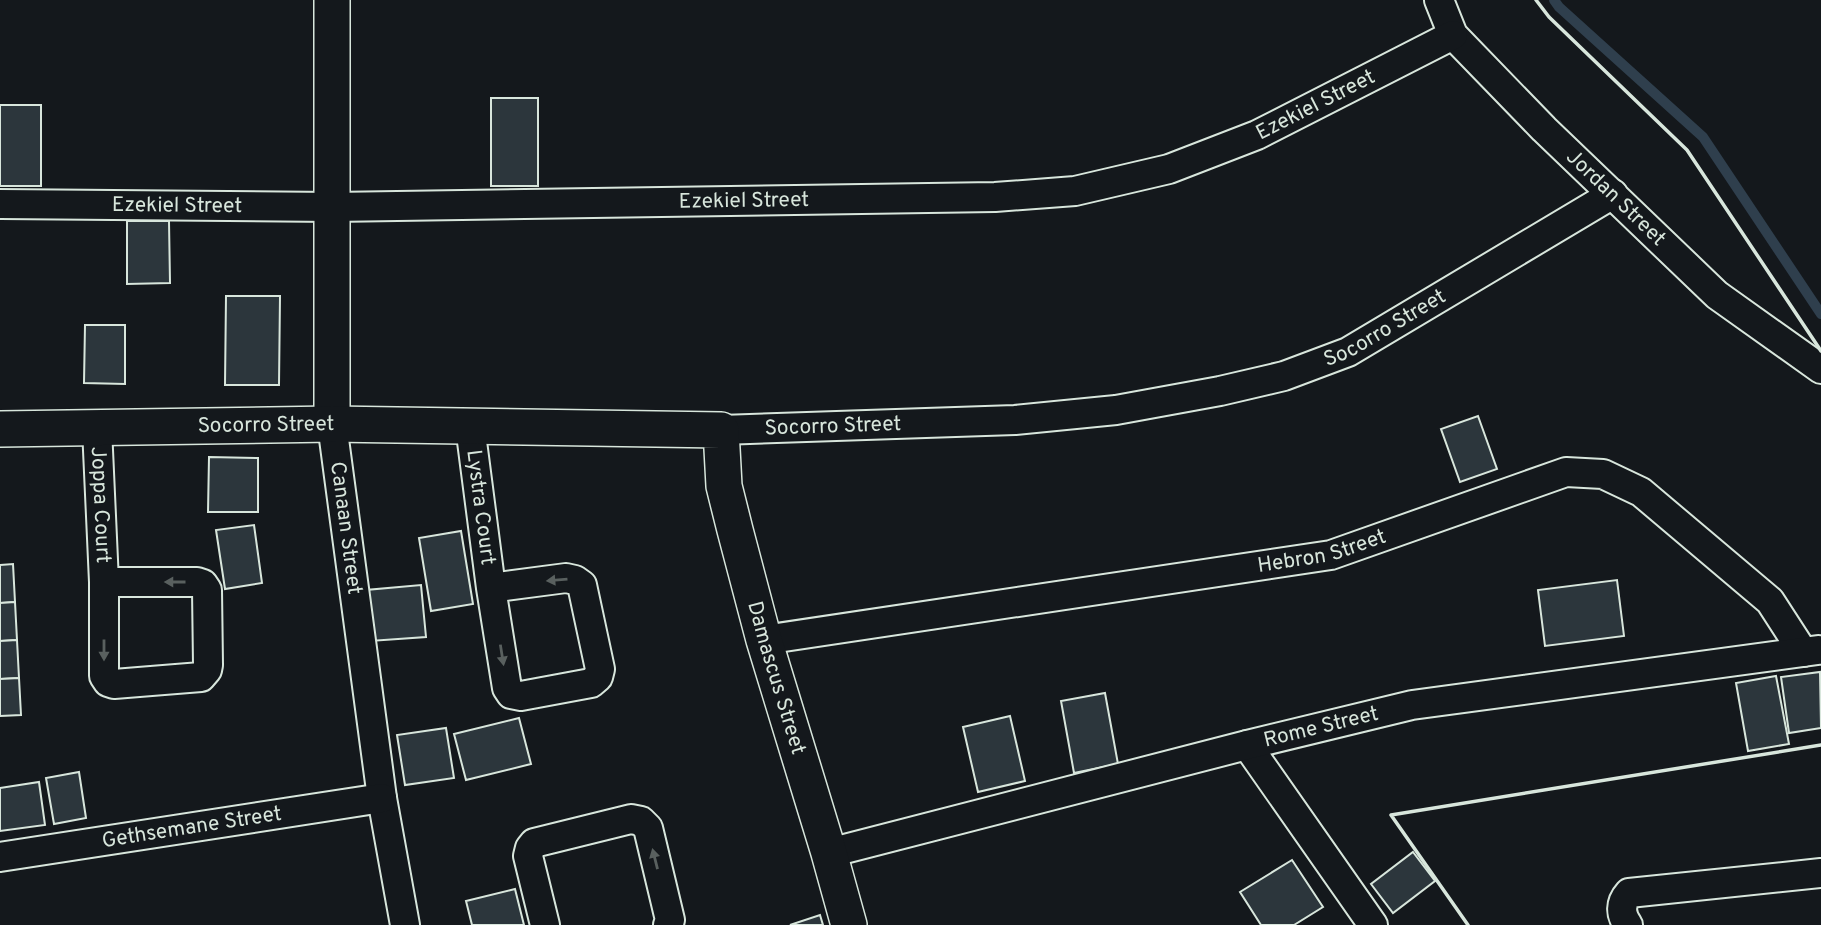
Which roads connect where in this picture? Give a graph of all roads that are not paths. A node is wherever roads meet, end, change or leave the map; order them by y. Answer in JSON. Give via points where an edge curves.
{"nodes":[{"id":1,"x":332,"y":0,"type":"edge"},
{"id":2,"x":1439,"y":0,"type":"edge"},
{"id":3,"x":1453,"y":35,"type":"junction"},
{"id":4,"x":1613,"y":194,"type":"junction"},
{"id":5,"x":0,"y":204,"type":"edge"},
{"id":6,"x":333,"y":207,"type":"junction"},
{"id":7,"x":1821,"y":369,"type":"edge"},
{"id":8,"x":332,"y":424,"type":"junction"},
{"id":9,"x":470,"y":426,"type":"junction"},
{"id":10,"x":97,"y":428,"type":"junction"},
{"id":11,"x":0,"y":429,"type":"edge"},
{"id":12,"x":721,"y":430,"type":"junction"},
{"id":13,"x":104,"y":582,"type":"junction"},
{"id":14,"x":491,"y":588,"type":"junction"},
{"id":15,"x":764,"y":640,"type":"junction"},
{"id":16,"x":1812,"y":651,"type":"edge"},
{"id":17,"x":1247,"y":745,"type":"junction"},
{"id":18,"x":382,"y":799,"type":"junction"},
{"id":19,"x":829,"y":853,"type":"junction"},
{"id":20,"x":0,"y":857,"type":"edge"},
{"id":21,"x":1821,"y":873,"type":"edge"},
{"id":22,"x":405,"y":925,"type":"edge"},
{"id":23,"x":545,"y":925,"type":"edge"},
{"id":24,"x":668,"y":925,"type":"edge"},
{"id":25,"x":849,"y":925,"type":"edge"},
{"id":26,"x":1373,"y":925,"type":"edge"},
{"id":27,"x":1628,"y":925,"type":"edge"}],
"edges":[{"from":1,"to":6,"type":"street","name":"Canaan Street"},
{"from":2,"to":3,"type":"street","name":"Jordan Street"},
{"from":3,"to":4,"type":"street","name":"Jordan Street"},
{"from":3,"to":6,"type":"street","name":"Ezekiel Street","via":[[1257,135],[1170,169],[1075,191],[995,197]]},
{"from":4,"to":7,"type":"street","name":"Jordan Street","via":[[1717,295]]},
{"from":4,"to":12,"type":"street","name":"Socorro Street","via":[[1348,352],[1284,376],[1116,410],[1015,420]]},
{"from":5,"to":6,"type":"street","name":"Ezekiel Street"},
{"from":6,"to":8,"type":"street","name":"Canaan Street"},
{"from":8,"to":9,"type":"street","name":"Socorro Street"},
{"from":8,"to":10,"type":"street","name":"Socorro Street"},
{"from":8,"to":18,"type":"street","name":"Canaan Street"},
{"from":9,"to":12,"type":"street","name":"Socorro Street"},
{"from":9,"to":14,"type":"street","name":"Lystra Court"},
{"from":10,"to":11,"type":"street","name":"Socorro Street"},
{"from":10,"to":13,"type":"street","name":"Joppa Court"},
{"from":12,"to":15,"type":"street","name":"Damascus Street","via":[[724,486]]},
{"from":13,"to":13,"type":"street","name":"Joppa Court","one_way":true,"via":[[104,677],[108,682],[201,677],[208,666],[207,590],[203,584]]},
{"from":14,"to":14,"type":"street","name":"Lystra Court","one_way":true,"via":[[507,688],[512,694],[591,683],[598,677],[582,585],[566,578]]},
{"from":15,"to":16,"type":"street","name":"Hebron Street","via":[[1331,555],[1566,472],[1603,474],[1641,492],[1770,601]]},
{"from":15,"to":19,"type":"street","name":"Damascus Street"},
{"from":16,"to":17,"type":"street","name":"Rome Street","via":[[1412,705]]},
{"from":17,"to":19,"type":"street","name":"Rome Street"},
{"from":17,"to":26,"type":"street"},
{"from":18,"to":20,"type":"street","name":"Gethsemane Street"},
{"from":18,"to":22,"type":"street","name":"Canaan Street"},
{"from":19,"to":25,"type":"street","name":"Damascus Street"},
{"from":21,"to":27,"type":"street","via":[[1629,893],[1622,909]]},
{"from":24,"to":23,"type":"street","one_way":true,"via":[[648,828],[631,819],[534,843],[528,856]]}]}
